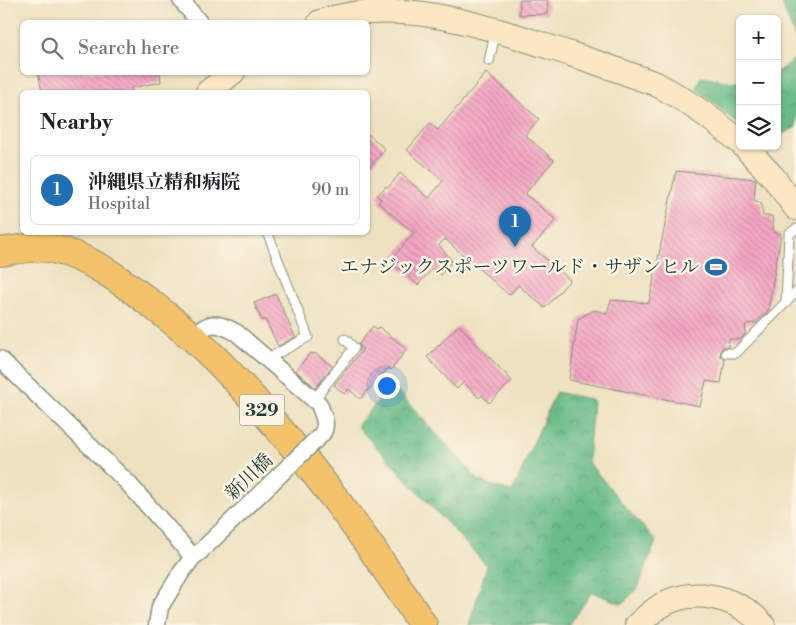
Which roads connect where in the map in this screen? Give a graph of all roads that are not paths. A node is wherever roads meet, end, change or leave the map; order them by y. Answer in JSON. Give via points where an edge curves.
{"nodes":[{"id":1,"x":181,"y":0,"type":"edge"},
{"id":2,"x":344,"y":7,"type":"edge"},
{"id":3,"x":197,"y":20,"type":"edge"},
{"id":4,"x":323,"y":20,"type":"edge"},
{"id":5,"x":496,"y":30,"type":"junction"},
{"id":6,"x":490,"y":61,"type":"dead end"},
{"id":7,"x":229,"y":75,"type":"edge"},
{"id":8,"x":210,"y":90,"type":"edge"},
{"id":9,"x":736,"y":139,"type":"edge"},
{"id":10,"x":748,"y":150,"type":"edge"},
{"id":11,"x":796,"y":208,"type":"edge"},
{"id":12,"x":796,"y":229,"type":"edge"},
{"id":13,"x":268,"y":235,"type":"edge"},
{"id":14,"x":52,"y":240,"type":"edge"},
{"id":15,"x":0,"y":252,"type":"edge"},
{"id":16,"x":796,"y":292,"type":"edge"},
{"id":17,"x":786,"y":303,"type":"junction"},
{"id":18,"x":192,"y":337,"type":"junction"},
{"id":19,"x":345,"y":340,"type":"dead end"},
{"id":20,"x":726,"y":353,"type":"dead end"},
{"id":21,"x":0,"y":359,"type":"edge"},
{"id":22,"x":267,"y":359,"type":"junction"},
{"id":23,"x":314,"y":400,"type":"junction"},
{"id":24,"x":199,"y":552,"type":"junction"},
{"id":25,"x":157,"y":625,"type":"edge"},
{"id":26,"x":423,"y":625,"type":"edge"},
{"id":27,"x":637,"y":625,"type":"edge"},
{"id":28,"x":763,"y":625,"type":"edge"}],
"edges":[{"from":1,"to":3,"type":"street"},
{"from":2,"to":4,"type":"main road"},
{"from":2,"to":5,"type":"main road","via":[[427,13]]},
{"from":5,"to":6,"type":"lane"},
{"from":5,"to":9,"type":"main road","via":[[602,63],[654,84],[698,109]]},
{"from":7,"to":8,"type":"main road"},
{"from":10,"to":11,"type":"main road"},
{"from":12,"to":17,"type":"lane","via":[[789,234]]},
{"from":13,"to":22,"type":"lane","via":[[308,337]]},
{"from":14,"to":15,"type":"highway","number":"329"},
{"from":14,"to":18,"type":"highway","number":"329","via":[[105,271]]},
{"from":16,"to":17,"type":"lane"},
{"from":17,"to":20,"type":"lane","via":[[736,353]]},
{"from":18,"to":22,"type":"street","via":[[210,324],[223,325]]},
{"from":18,"to":26,"type":"highway","number":"329","via":[[231,374],[320,479]]},
{"from":19,"to":23,"type":"lane","via":[[354,348]]},
{"from":21,"to":24,"type":"street"},
{"from":22,"to":23,"type":"street"},
{"from":23,"to":24,"type":"street","name":"新川橋","bridge":true,"via":[[325,419],[324,432]]},
{"from":24,"to":25,"type":"street","name":"新川橋","via":[[181,573],[160,607]]},
{"from":27,"to":28,"type":"main road","via":[[662,604],[698,596],[718,597],[740,606]]}]}
